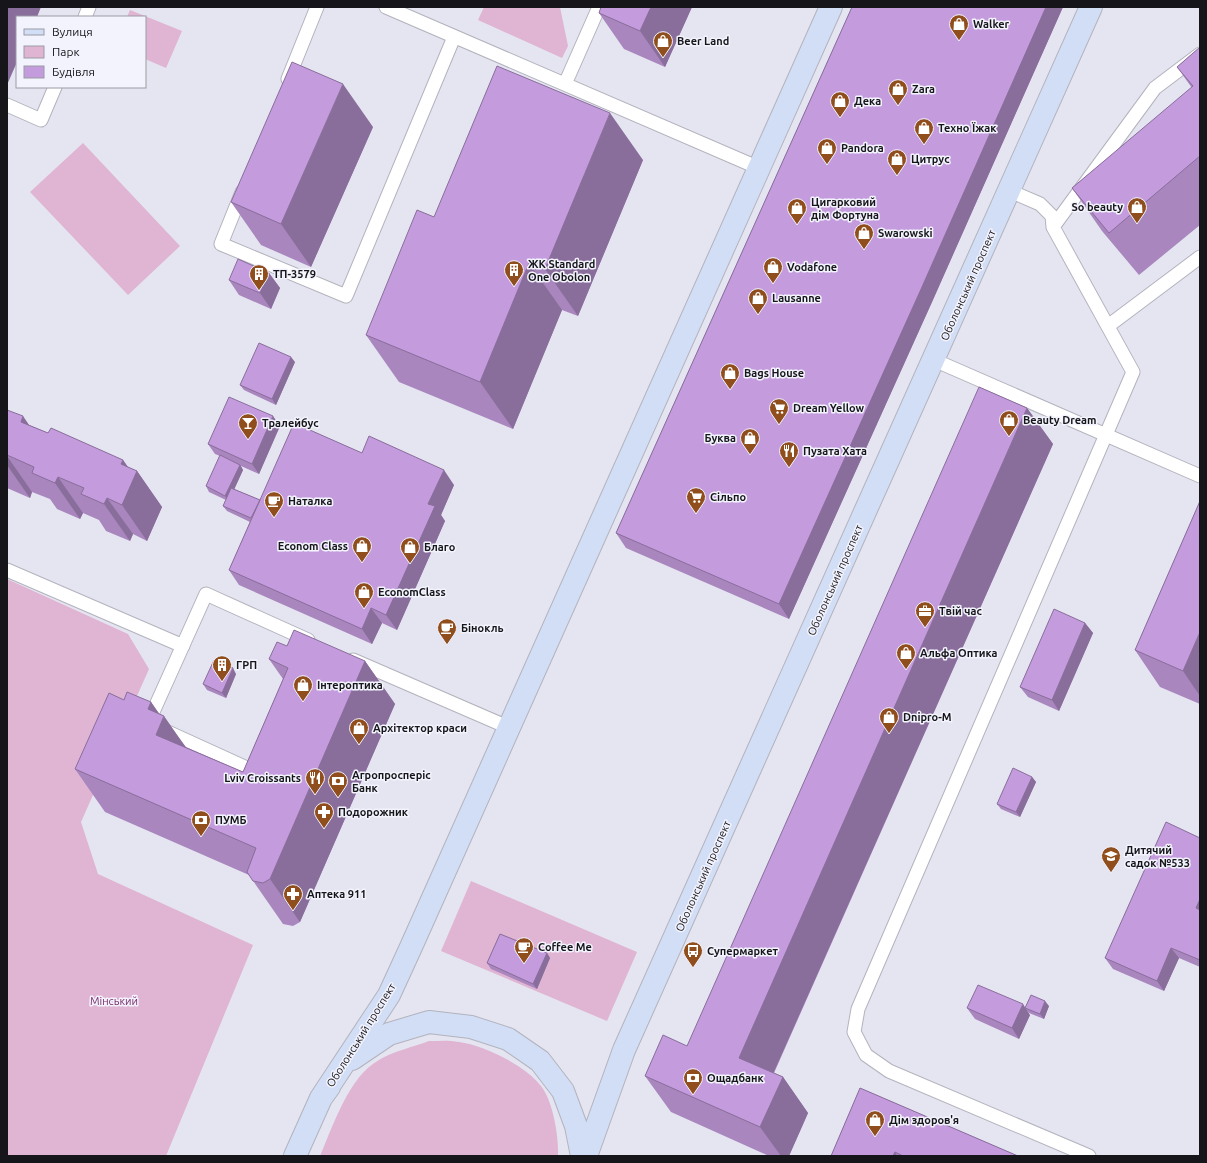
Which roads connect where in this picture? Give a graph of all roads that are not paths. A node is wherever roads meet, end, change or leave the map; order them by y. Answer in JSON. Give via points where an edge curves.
{"nodes":[{"id":1,"x":317,"y":7,"type":"edge"},
{"id":2,"x":386,"y":7,"type":"edge"},
{"id":3,"x":599,"y":7,"type":"edge"},
{"id":4,"x":831,"y":7,"type":"edge"},
{"id":5,"x":1092,"y":7,"type":"edge"},
{"id":6,"x":454,"y":36,"type":"junction"},
{"id":7,"x":1200,"y":54,"type":"edge"},
{"id":8,"x":565,"y":84,"type":"junction"},
{"id":9,"x":55,"y":88,"type":"edge"},
{"id":10,"x":284,"y":88,"type":"edge"},
{"id":11,"x":7,"y":105,"type":"edge"},
{"id":12,"x":759,"y":168,"type":"junction"},
{"id":13,"x":248,"y":177,"type":"edge"},
{"id":14,"x":1010,"y":191,"type":"junction"},
{"id":15,"x":1053,"y":228,"type":"junction"},
{"id":16,"x":1200,"y":257,"type":"edge"},
{"id":17,"x":1108,"y":326,"type":"junction"},
{"id":18,"x":934,"y":360,"type":"junction"},
{"id":19,"x":1107,"y":435,"type":"junction"},
{"id":20,"x":1200,"y":476,"type":"edge"},
{"id":21,"x":7,"y":570,"type":"edge"},
{"id":22,"x":183,"y":646,"type":"junction"},
{"id":23,"x":316,"y":652,"type":"edge"},
{"id":24,"x":341,"y":654,"type":"edge"},
{"id":25,"x":510,"y":728,"type":"junction"},
{"id":26,"x":267,"y":760,"type":"edge"},
{"id":27,"x":321,"y":1098,"type":"junction"},
{"id":28,"x":295,"y":1156,"type":"edge"},
{"id":29,"x":582,"y":1156,"type":"edge"},
{"id":30,"x":586,"y":1156,"type":"edge"},
{"id":31,"x":1089,"y":1156,"type":"edge"}],
"edges":[{"from":1,"to":10,"type":"lane"},
{"from":2,"to":6,"type":"lane"},
{"from":3,"to":8,"type":"lane"},
{"from":4,"to":12,"type":"main road","name":"Оболонський проспект"},
{"from":5,"to":14,"type":"main road","name":"Оболонський проспект"},
{"from":6,"to":8,"type":"lane"},
{"from":6,"to":13,"type":"lane","via":[[346,296],[221,244]]},
{"from":7,"to":15,"type":"lane","via":[[1155,88]]},
{"from":8,"to":12,"type":"lane"},
{"from":9,"to":11,"type":"lane","via":[[41,120]]},
{"from":12,"to":25,"type":"main road","name":"Оболонський проспект"},
{"from":14,"to":15,"type":"lane","via":[[1040,204],[1052,216]]},
{"from":14,"to":18,"type":"main road","name":"Оболонський проспект"},
{"from":15,"to":17,"type":"lane"},
{"from":16,"to":17,"type":"lane"},
{"from":17,"to":19,"type":"lane","via":[[1133,372]]},
{"from":18,"to":19,"type":"lane"},
{"from":18,"to":30,"type":"main road","name":"Оболонський проспект","via":[[624,1050]]},
{"from":19,"to":20,"type":"lane"},
{"from":19,"to":31,"type":"lane","via":[[858,1009],[854,1032],[866,1055],[889,1071]]},
{"from":21,"to":22,"type":"lane"},
{"from":22,"to":23,"type":"lane","via":[[206,594],[319,645]]},
{"from":22,"to":26,"type":"lane","via":[[148,724],[260,774]]},
{"from":24,"to":25,"type":"lane"},
{"from":25,"to":27,"type":"main road","name":"Оболонський проспект","via":[[389,995]]},
{"from":27,"to":28,"type":"main road"},
{"from":27,"to":29,"type":"main road","via":[[347,1062],[389,1034],[428,1022],[471,1027],[508,1039],[540,1061],[563,1091],[576,1126]]}]}
